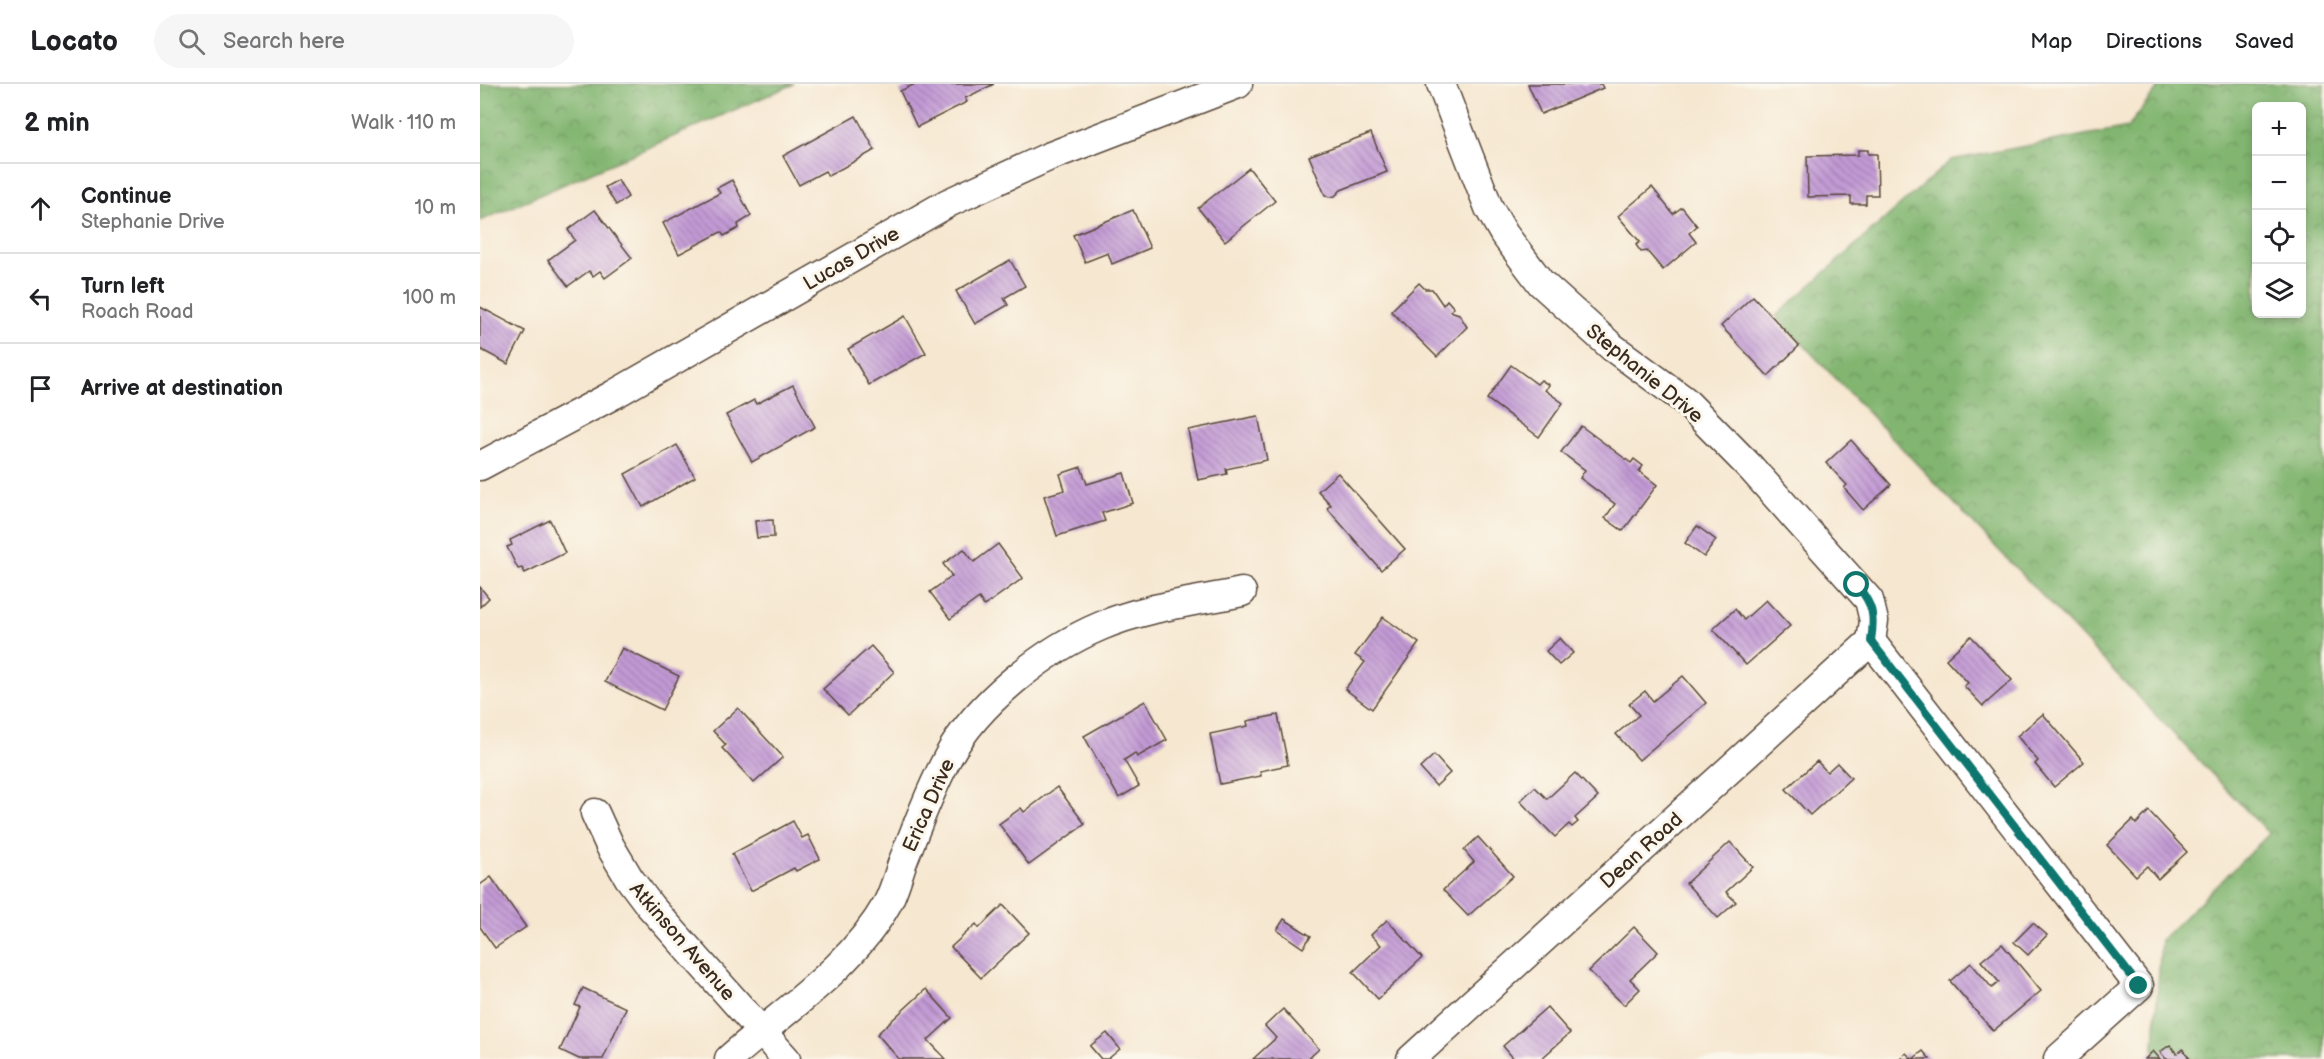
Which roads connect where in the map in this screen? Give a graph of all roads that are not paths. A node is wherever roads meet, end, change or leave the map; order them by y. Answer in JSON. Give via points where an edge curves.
{"nodes":[{"id":1,"x":1238,"y":84,"type":"edge"},
{"id":2,"x":1441,"y":84,"type":"edge"},
{"id":3,"x":480,"y":466,"type":"edge"},
{"id":4,"x":1242,"y":592,"type":"dead end"},
{"id":5,"x":1871,"y":641,"type":"junction"},
{"id":6,"x":595,"y":813,"type":"dead end"},
{"id":7,"x":761,"y":1031,"type":"junction"},
{"id":8,"x":729,"y":1059,"type":"edge"},
{"id":9,"x":786,"y":1059,"type":"edge"},
{"id":10,"x":1411,"y":1059,"type":"edge"},
{"id":11,"x":2058,"y":1059,"type":"edge"}],
"edges":[{"from":1,"to":3,"type":"street","name":"Lucas Drive","via":[[1048,157],[948,203],[613,395]]},
{"from":2,"to":5,"type":"street","name":"Stephanie Drive","via":[[1489,208],[1521,258],[1564,306],[1684,400],[1751,468],[1869,600],[1874,621]]},
{"from":4,"to":7,"type":"street","name":"Erica Drive","via":[[1144,612],[1101,626],[1059,647],[999,694],[948,755],[887,903],[865,936],[836,968]]},
{"from":5,"to":10,"type":"street","name":"Dean Road"},
{"from":5,"to":11,"type":"street","via":[[2139,986]]},
{"from":6,"to":7,"type":"street","name":"Atkinson Avenue","via":[[629,878],[650,906]]},
{"from":7,"to":8,"type":"street","name":"Erica Drive"},
{"from":7,"to":9,"type":"street","name":"Atkinson Avenue"}]}
